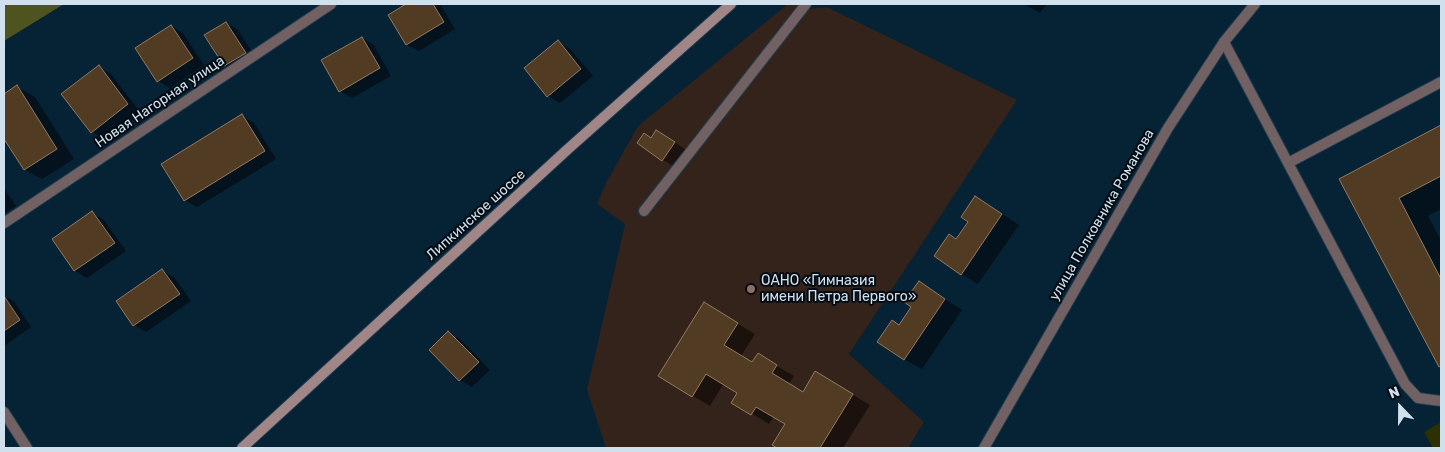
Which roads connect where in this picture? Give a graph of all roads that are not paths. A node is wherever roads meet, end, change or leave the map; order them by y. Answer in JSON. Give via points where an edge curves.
{"nodes":[{"id":1,"x":331,"y":4,"type":"edge"},
{"id":2,"x":731,"y":4,"type":"edge"},
{"id":3,"x":806,"y":4,"type":"edge"},
{"id":4,"x":1255,"y":4,"type":"edge"},
{"id":5,"x":1224,"y":42,"type":"junction"},
{"id":6,"x":1441,"y":82,"type":"edge"},
{"id":7,"x":1288,"y":164,"type":"junction"},
{"id":8,"x":644,"y":211,"type":"dead end"},
{"id":9,"x":4,"y":223,"type":"edge"},
{"id":10,"x":1441,"y":401,"type":"edge"},
{"id":11,"x":4,"y":412,"type":"edge"},
{"id":12,"x":27,"y":448,"type":"edge"},
{"id":13,"x":242,"y":448,"type":"edge"},
{"id":14,"x":984,"y":448,"type":"edge"}],
"edges":[{"from":1,"to":9,"type":"street","name":"Новая Нагорная улица"},
{"from":2,"to":13,"type":"street","name":"Липкинское шоссе"},
{"from":3,"to":8,"type":"street"},
{"from":4,"to":5,"type":"street","name":"улица Полковника Романова"},
{"from":5,"to":7,"type":"street"},
{"from":5,"to":14,"type":"street","name":"улица Полковника Романова","via":[[1168,128]]},
{"from":6,"to":7,"type":"street"},
{"from":7,"to":10,"type":"street","via":[[1405,384],[1418,398]]},
{"from":11,"to":12,"type":"street"}]}
